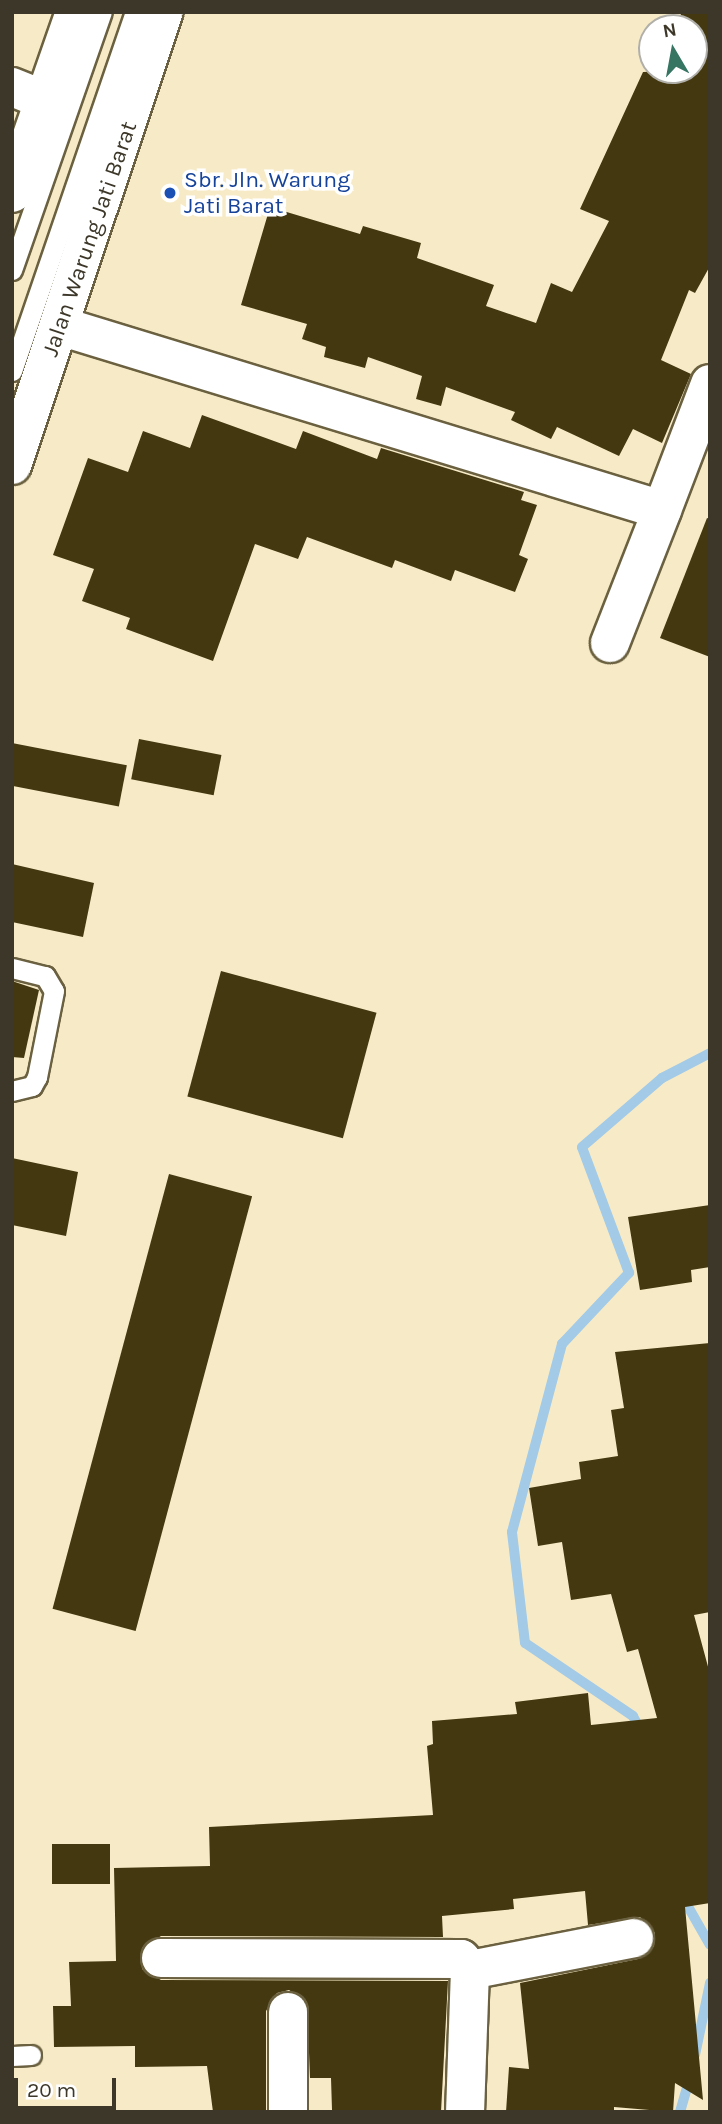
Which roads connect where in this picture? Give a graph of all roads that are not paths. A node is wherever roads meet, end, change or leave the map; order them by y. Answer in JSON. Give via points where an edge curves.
{"nodes":[{"id":1,"x":75,"y":12,"type":"edge"},
{"id":2,"x":102,"y":12,"type":"edge"},
{"id":3,"x":135,"y":12,"type":"edge"},
{"id":4,"x":164,"y":12,"type":"edge"},
{"id":5,"x":29,"y":94,"type":"edge"},
{"id":6,"x":12,"y":193,"type":"edge"},
{"id":7,"x":12,"y":270,"type":"edge"},
{"id":8,"x":60,"y":326,"type":"junction"},
{"id":9,"x":12,"y":371,"type":"edge"},
{"id":10,"x":710,"y":384,"type":"edge"},
{"id":11,"x":12,"y":465,"type":"edge"},
{"id":12,"x":662,"y":510,"type":"junction"},
{"id":13,"x":610,"y":643,"type":"dead end"},
{"id":14,"x":12,"y":968,"type":"edge"},
{"id":15,"x":12,"y":1091,"type":"edge"},
{"id":16,"x":634,"y":1938,"type":"dead end"},
{"id":17,"x":161,"y":1958,"type":"dead end"},
{"id":18,"x":465,"y":1965,"type":"junction"},
{"id":19,"x":288,"y":2012,"type":"dead end"},
{"id":20,"x":288,"y":2112,"type":"edge"},
{"id":21,"x":465,"y":2112,"type":"edge"}],
"edges":[{"from":1,"to":5,"type":"street"},
{"from":2,"to":7,"type":"lane"},
{"from":3,"to":9,"type":"lane"},
{"from":4,"to":8,"type":"street","name":"Jalan Warung Jati Barat"},
{"from":5,"to":6,"type":"street"},
{"from":8,"to":11,"type":"street","name":"Jalan Warung Jati Barat"},
{"from":8,"to":12,"type":"street"},
{"from":10,"to":12,"type":"street"},
{"from":12,"to":13,"type":"street"},
{"from":14,"to":15,"type":"lane","via":[[45,976],[54,991],[37,1077],[32,1086]]},
{"from":16,"to":18,"type":"street"},
{"from":17,"to":18,"type":"street"},
{"from":18,"to":21,"type":"street"},
{"from":19,"to":20,"type":"street"}]}
